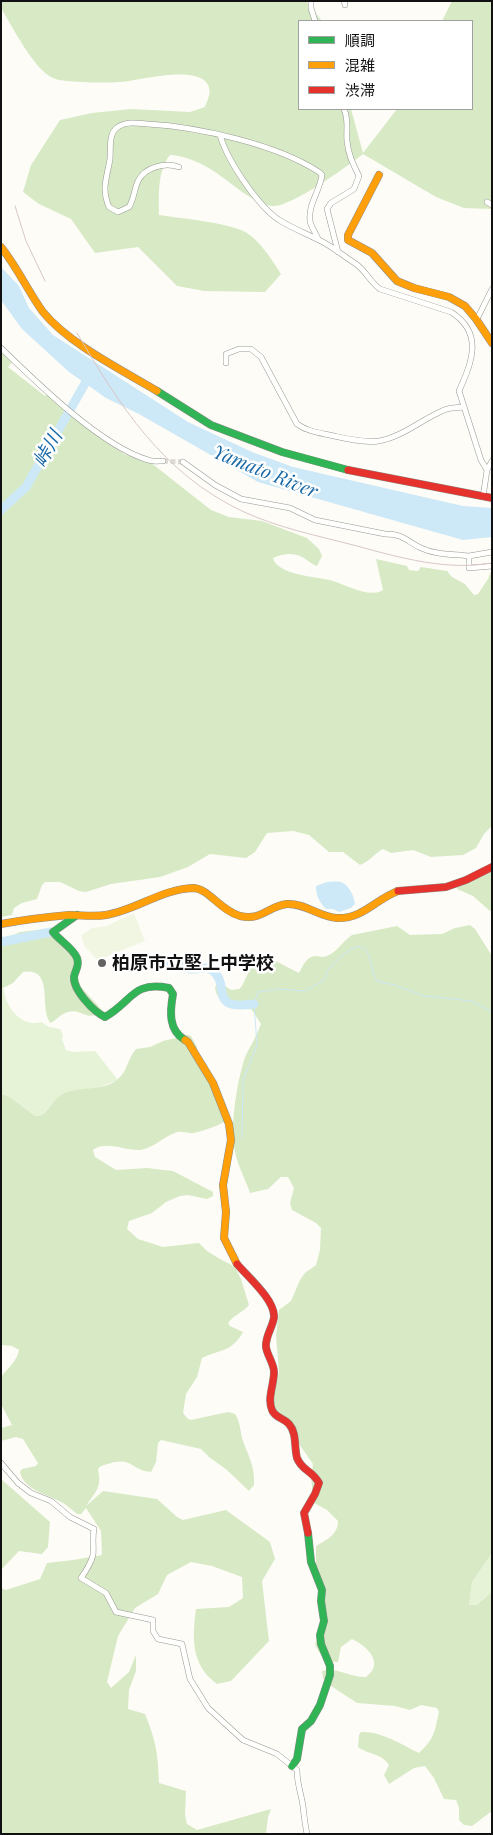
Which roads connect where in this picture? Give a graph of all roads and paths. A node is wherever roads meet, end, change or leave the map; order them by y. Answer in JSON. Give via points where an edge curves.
{"nodes":[{"id":1,"x":312,"y":1,"type":"edge"},
{"id":2,"x":315,"y":20,"type":"edge"},
{"id":3,"x":344,"y":110,"type":"edge"},
{"id":4,"x":220,"y":135,"type":"junction"},
{"id":5,"x":179,"y":167,"type":"dead end"},
{"id":6,"x":379,"y":175,"type":"dead end"},
{"id":7,"x":318,"y":240,"type":"junction"},
{"id":8,"x":1,"y":247,"type":"edge"},
{"id":9,"x":338,"y":252,"type":"junction"},
{"id":10,"x":492,"y":289,"type":"edge"},
{"id":11,"x":477,"y":319,"type":"junction"},
{"id":12,"x":492,"y":343,"type":"edge"},
{"id":13,"x":1,"y":348,"type":"edge"},
{"id":14,"x":226,"y":364,"type":"dead end"},
{"id":15,"x":464,"y":407,"type":"junction"},
{"id":16,"x":163,"y":461,"type":"tunnel mouth"},
{"id":17,"x":492,"y":461,"type":"edge"},
{"id":18,"x":183,"y":462,"type":"tunnel mouth"},
{"id":19,"x":488,"y":470,"type":"junction"},
{"id":20,"x":483,"y":496,"type":"junction"},
{"id":21,"x":492,"y":498,"type":"edge"},
{"id":22,"x":492,"y":552,"type":"edge"},
{"id":23,"x":469,"y":556,"type":"junction"},
{"id":24,"x":492,"y":566,"type":"edge"},
{"id":25,"x":492,"y":867,"type":"edge"},
{"id":26,"x":77,"y":915,"type":"junction"},
{"id":27,"x":1,"y":924,"type":"edge"},
{"id":28,"x":1,"y":1463,"type":"edge"},
{"id":29,"x":292,"y":1766,"type":"junction"},
{"id":30,"x":307,"y":1834,"type":"edge"}],
"edges":[{"from":1,"to":2,"type":"street"},
{"from":3,"to":9,"type":"street","via":[[349,156],[359,176],[354,189],[326,209]]},
{"from":4,"to":5,"type":"street","via":[[177,126],[134,123],[116,127],[112,134],[104,188],[108,207],[118,212],[128,208],[138,180],[144,174],[159,166]]},
{"from":4,"to":7,"type":"street","via":[[236,169],[267,209]]},
{"from":4,"to":7,"type":"street","via":[[295,159],[322,175],[310,211]]},
{"from":6,"to":11,"type":"main road","via":[[348,240],[371,253],[398,281],[411,288],[455,300]]},
{"from":7,"to":9,"type":"street"},
{"from":8,"to":20,"type":"main road","via":[[55,324],[72,338],[211,425],[282,452],[339,468]]},
{"from":9,"to":15,"type":"street","via":[[358,266],[380,289],[451,312],[468,327],[473,353],[459,391]]},
{"from":10,"to":11,"type":"street"},
{"from":11,"to":12,"type":"main road"},
{"from":13,"to":16,"type":"street","via":[[83,422],[149,461]]},
{"from":14,"to":15,"type":"street","via":[[226,354],[251,348],[261,357],[297,424],[304,429],[341,438],[366,442],[392,438],[441,411]]},
{"from":15,"to":19,"type":"street","via":[[481,460]]},
{"from":17,"to":19,"type":"street"},
{"from":18,"to":23,"type":"street","via":[[241,499],[290,508],[314,520],[396,534],[422,548],[440,553]]},
{"from":19,"to":20,"type":"street"},
{"from":20,"to":21,"type":"main road"},
{"from":22,"to":23,"type":"street"},
{"from":23,"to":24,"type":"street","via":[[468,568]]},
{"from":25,"to":26,"type":"main road","via":[[440,888],[403,889],[388,895],[363,914],[351,917],[335,918],[300,904],[284,904],[263,916],[248,917],[225,909],[207,892],[195,888],[160,896],[114,914]]},
{"from":26,"to":27,"type":"main road"},
{"from":26,"to":29,"type":"main road","via":[[52,932],[79,962],[74,979],[83,997],[96,1013],[105,1017],[141,987],[156,985],[169,988],[173,994],[170,1010],[173,1028],[188,1042],[201,1062],[229,1124],[231,1140],[223,1185],[224,1238],[234,1260],[264,1295],[273,1311],[274,1318],[266,1341],[274,1371],[271,1408],[275,1416],[288,1421],[297,1459],[319,1483],[304,1513],[311,1562],[322,1590],[324,1621],[320,1635],[330,1675],[320,1705],[302,1730],[297,1759]]},
{"from":28,"to":29,"type":"street","via":[[18,1483],[94,1530],[93,1554],[81,1578],[106,1593],[116,1612],[153,1620],[153,1631],[158,1639],[182,1644],[190,1679],[208,1708],[243,1740],[276,1754]]},
{"from":29,"to":30,"type":"street","via":[[297,1770]]}]}
